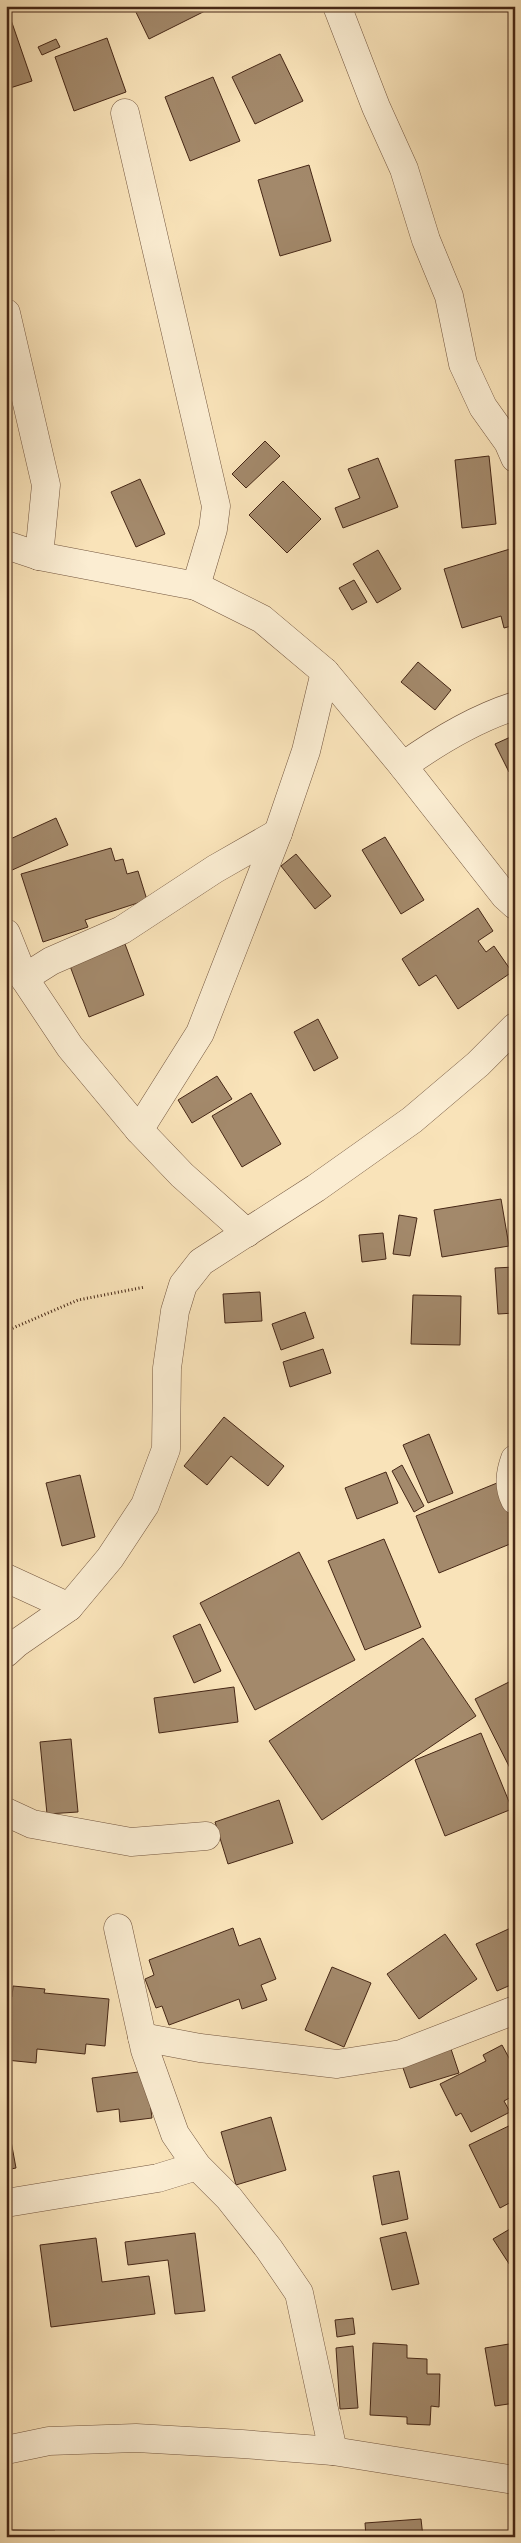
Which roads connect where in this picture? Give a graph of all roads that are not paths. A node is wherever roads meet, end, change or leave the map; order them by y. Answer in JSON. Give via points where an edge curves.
{"nodes":[{"id":1,"x":337,"y":6,"type":"edge"},
{"id":2,"x":125,"y":114,"type":"dead end"},
{"id":3,"x":6,"y":313,"type":"edge"},
{"id":4,"x":515,"y":458,"type":"edge"},
{"id":5,"x":6,"y":545,"type":"edge"},
{"id":6,"x":40,"y":556,"type":"junction"},
{"id":7,"x":196,"y":586,"type":"junction"},
{"id":8,"x":325,"y":672,"type":"junction"},
{"id":9,"x":515,"y":706,"type":"edge"},
{"id":10,"x":403,"y":766,"type":"junction"},
{"id":11,"x":278,"y":833,"type":"junction"},
{"id":12,"x":515,"y":905,"type":"edge"},
{"id":13,"x":6,"y":933,"type":"edge"},
{"id":14,"x":24,"y":978,"type":"junction"},
{"id":15,"x":515,"y":1027,"type":"edge"},
{"id":16,"x":139,"y":1130,"type":"junction"},
{"id":17,"x":247,"y":1233,"type":"junction"},
{"id":18,"x":515,"y":1459,"type":"edge"},
{"id":19,"x":515,"y":1500,"type":"edge"},
{"id":20,"x":6,"y":1578,"type":"edge"},
{"id":21,"x":69,"y":1607,"type":"junction"},
{"id":22,"x":6,"y":1653,"type":"edge"},
{"id":23,"x":6,"y":1812,"type":"edge"},
{"id":24,"x":206,"y":1836,"type":"dead end"},
{"id":25,"x":118,"y":1928,"type":"dead end"},
{"id":26,"x":515,"y":2010,"type":"edge"},
{"id":27,"x":142,"y":2037,"type":"junction"},
{"id":28,"x":197,"y":2166,"type":"junction"},
{"id":29,"x":6,"y":2203,"type":"edge"},
{"id":30,"x":6,"y":2450,"type":"edge"},
{"id":31,"x":333,"y":2451,"type":"junction"},
{"id":32,"x":515,"y":2480,"type":"edge"}],
"edges":[{"from":1,"to":4,"type":"street","via":[[404,169],[426,240],[449,296],[463,364]]},
{"from":2,"to":7,"type":"street","via":[[216,506],[213,529]]},
{"from":3,"to":6,"type":"street","via":[[46,485]]},
{"from":5,"to":6,"type":"street"},
{"from":6,"to":7,"type":"street"},
{"from":7,"to":8,"type":"street","via":[[262,619]]},
{"from":8,"to":10,"type":"street"},
{"from":8,"to":11,"type":"street","via":[[306,751]]},
{"from":9,"to":10,"type":"street","via":[[495,712],[442,738]]},
{"from":10,"to":12,"type":"street"},
{"from":11,"to":14,"type":"street","via":[[215,868],[122,930],[51,961]]},
{"from":11,"to":16,"type":"street","via":[[200,1033]]},
{"from":13,"to":14,"type":"street"},
{"from":14,"to":16,"type":"street","via":[[70,1047]]},
{"from":15,"to":17,"type":"street","via":[[478,1064],[412,1120]]},
{"from":16,"to":17,"type":"street","via":[[182,1175]]},
{"from":17,"to":21,"type":"street","via":[[201,1262],[183,1285],[175,1311],[167,1368],[166,1449],[145,1505],[110,1558]]},
{"from":18,"to":19,"type":"street","via":[[510,1474]]},
{"from":20,"to":21,"type":"street"},
{"from":21,"to":22,"type":"street"},
{"from":23,"to":24,"type":"street","via":[[32,1824],[131,1842]]},
{"from":25,"to":27,"type":"street"},
{"from":26,"to":27,"type":"street","via":[[401,2054],[337,2064],[200,2048]]},
{"from":27,"to":28,"type":"street","via":[[175,2134]]},
{"from":28,"to":29,"type":"street","via":[[158,2178]]},
{"from":28,"to":31,"type":"street","via":[[229,2198],[298,2293]]},
{"from":30,"to":31,"type":"street","via":[[49,2441],[136,2438]]},
{"from":31,"to":32,"type":"street"}]}
